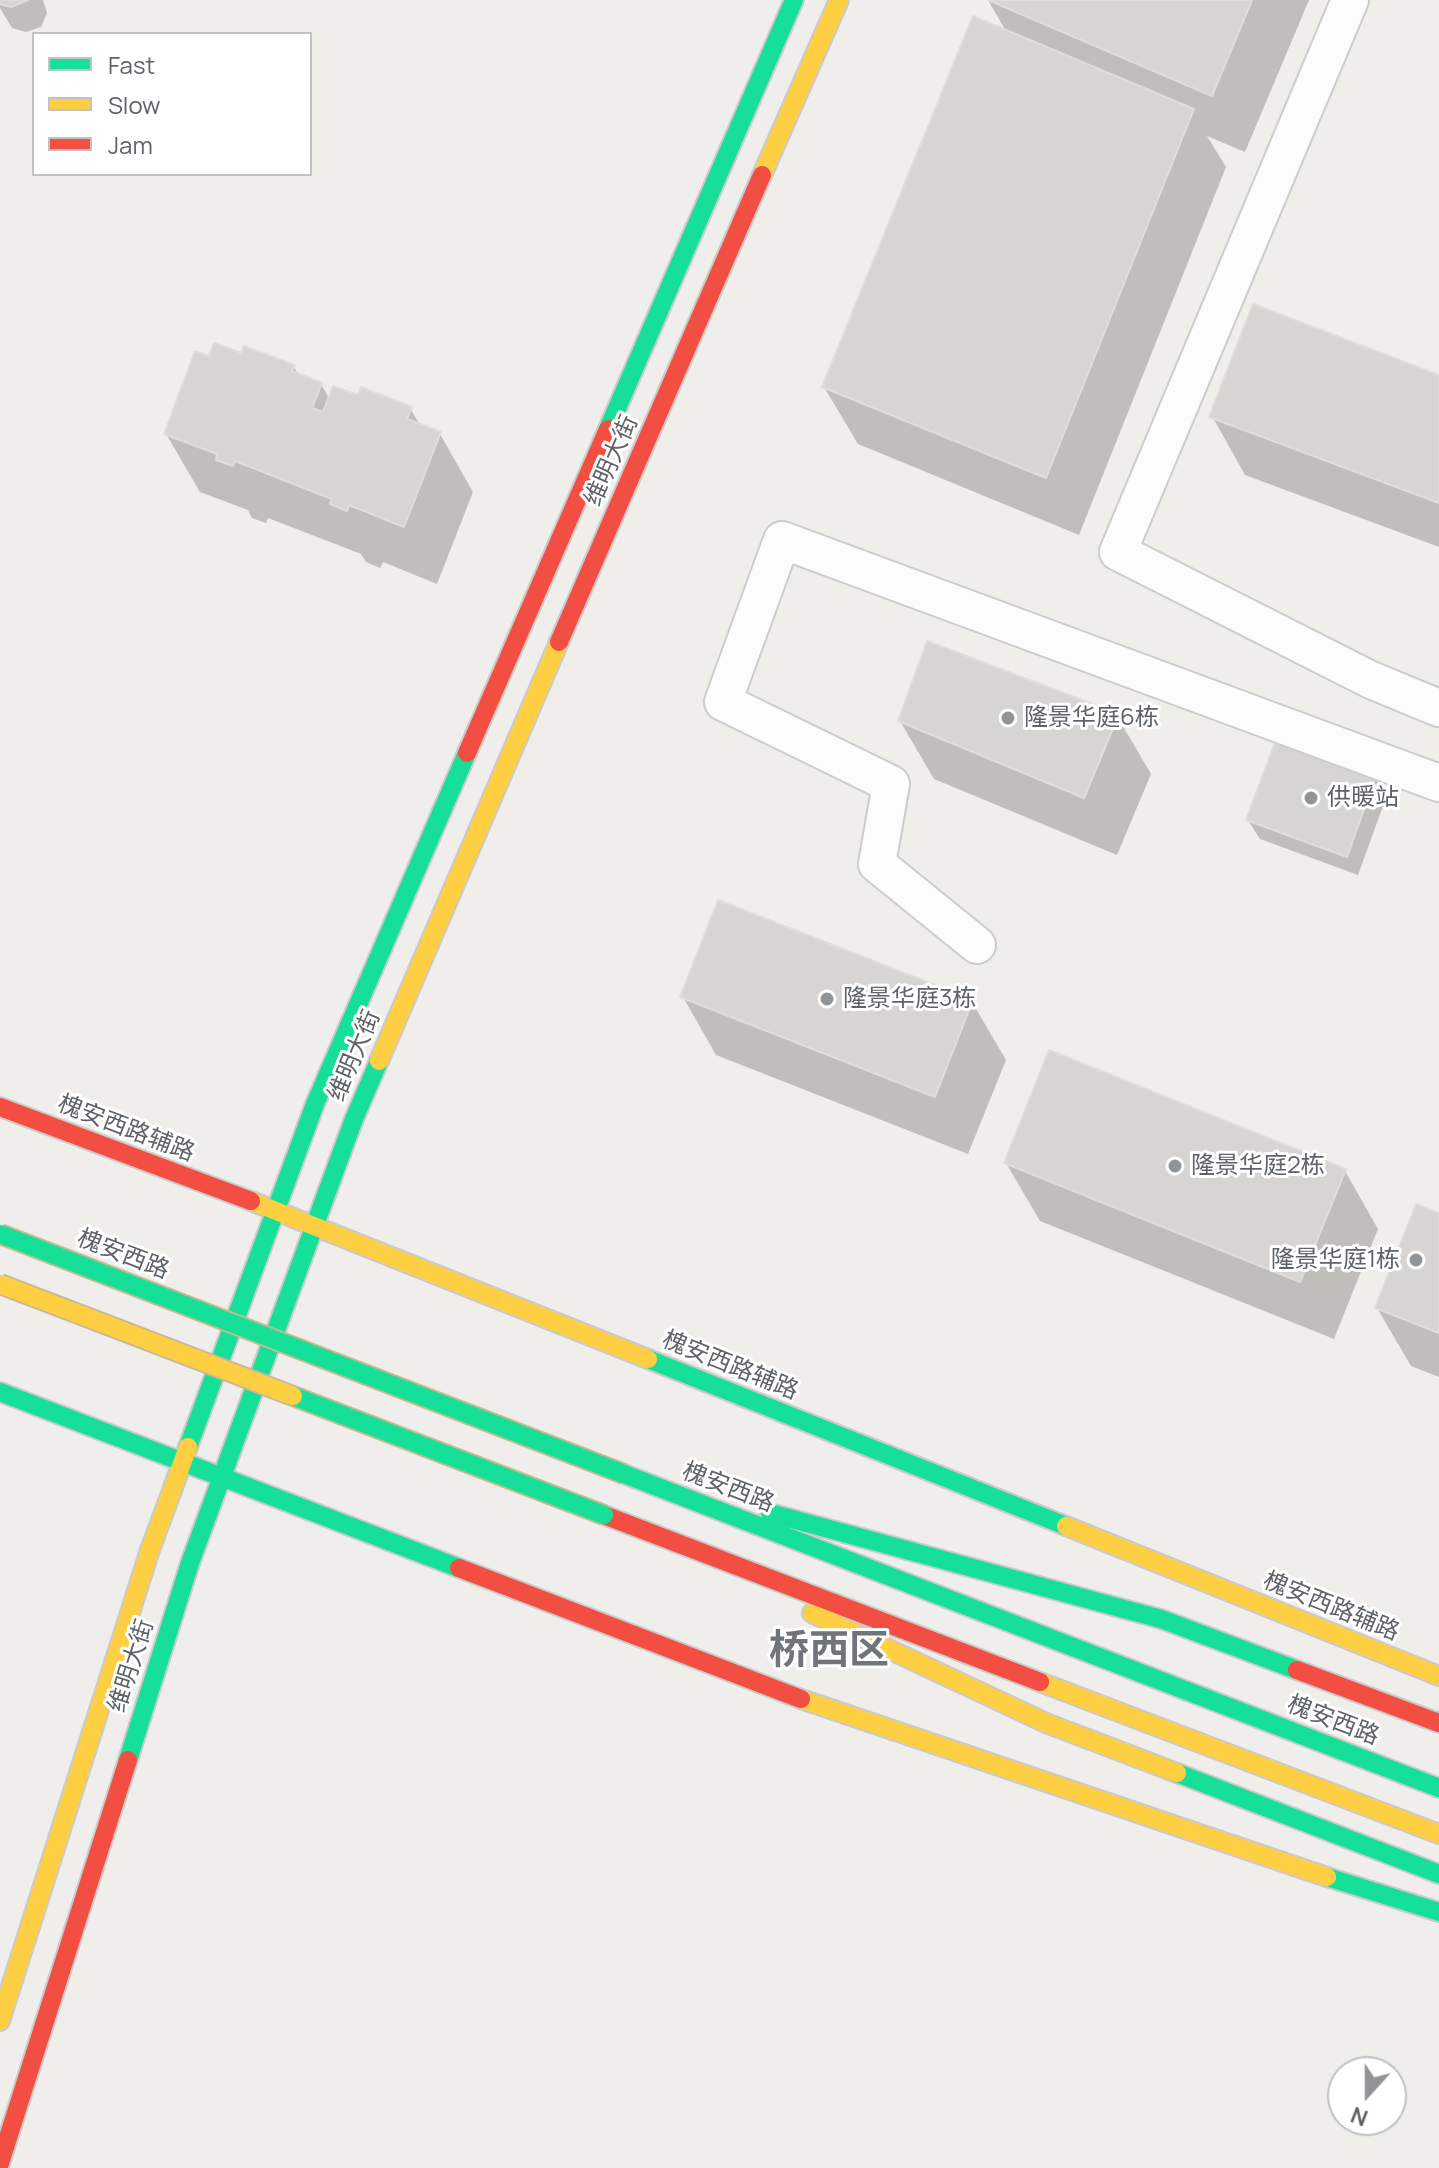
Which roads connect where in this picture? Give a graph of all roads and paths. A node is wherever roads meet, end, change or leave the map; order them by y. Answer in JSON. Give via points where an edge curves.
{"nodes":[{"id":1,"x":794,"y":0,"type":"edge"},
{"id":2,"x":839,"y":0,"type":"edge"},
{"id":3,"x":1350,"y":0,"type":"edge"},
{"id":4,"x":1439,"y":708,"type":"edge"},
{"id":5,"x":1439,"y":783,"type":"edge"},
{"id":6,"x":977,"y":945,"type":"dead end"},
{"id":7,"x":0,"y":1107,"type":"edge"},
{"id":8,"x":275,"y":1211,"type":"junction"},
{"id":9,"x":315,"y":1225,"type":"junction"},
{"id":10,"x":0,"y":1234,"type":"edge"},
{"id":11,"x":0,"y":1284,"type":"edge"},
{"id":12,"x":0,"y":1392,"type":"edge"},
{"id":13,"x":182,"y":1463,"type":"junction"},
{"id":14,"x":624,"y":1474,"type":"junction"},
{"id":15,"x":221,"y":1478,"type":"junction"},
{"id":16,"x":604,"y":1515,"type":"junction"},
{"id":17,"x":1439,"y":1676,"type":"edge"},
{"id":18,"x":1439,"y":1723,"type":"edge"},
{"id":19,"x":1439,"y":1788,"type":"edge"},
{"id":20,"x":1439,"y":1834,"type":"edge"},
{"id":21,"x":1439,"y":1874,"type":"edge"},
{"id":22,"x":1439,"y":1912,"type":"edge"},
{"id":23,"x":0,"y":2021,"type":"edge"},
{"id":24,"x":0,"y":2163,"type":"edge"}],
"edges":[{"from":1,"to":8,"type":"main road","name":"维明大街","via":[[315,1104]]},
{"from":2,"to":9,"type":"main road","name":"维明大街","via":[[354,1119]]},
{"from":3,"to":4,"type":"street","via":[[1118,552],[1371,680]]},
{"from":5,"to":6,"type":"street","via":[[782,540],[723,702],[891,784],[877,864]]},
{"from":7,"to":8,"type":"main road","name":"槐安西路辅路"},
{"from":8,"to":9,"type":"main road","name":"槐安西路辅路"},
{"from":8,"to":13,"type":"main road","name":"维明大街"},
{"from":9,"to":15,"type":"main road","name":"维明大街"},
{"from":9,"to":17,"type":"main road","name":"槐安西路辅路"},
{"from":10,"to":14,"type":"main road","name":"槐安西路","bridge":true},
{"from":11,"to":16,"type":"main road","bridge":true},
{"from":12,"to":13,"type":"main road"},
{"from":13,"to":15,"type":"main road"},
{"from":13,"to":23,"type":"main road","name":"维明大街"},
{"from":14,"to":18,"type":"main road","via":[[1161,1619]]},
{"from":14,"to":19,"type":"main road","name":"槐安西路"},
{"from":15,"to":22,"type":"main road","via":[[776,1690]]},
{"from":15,"to":24,"type":"main road","name":"维明大街"},
{"from":16,"to":20,"type":"main road"},
{"from":16,"to":21,"type":"main road","via":[[1046,1723]]}]}
